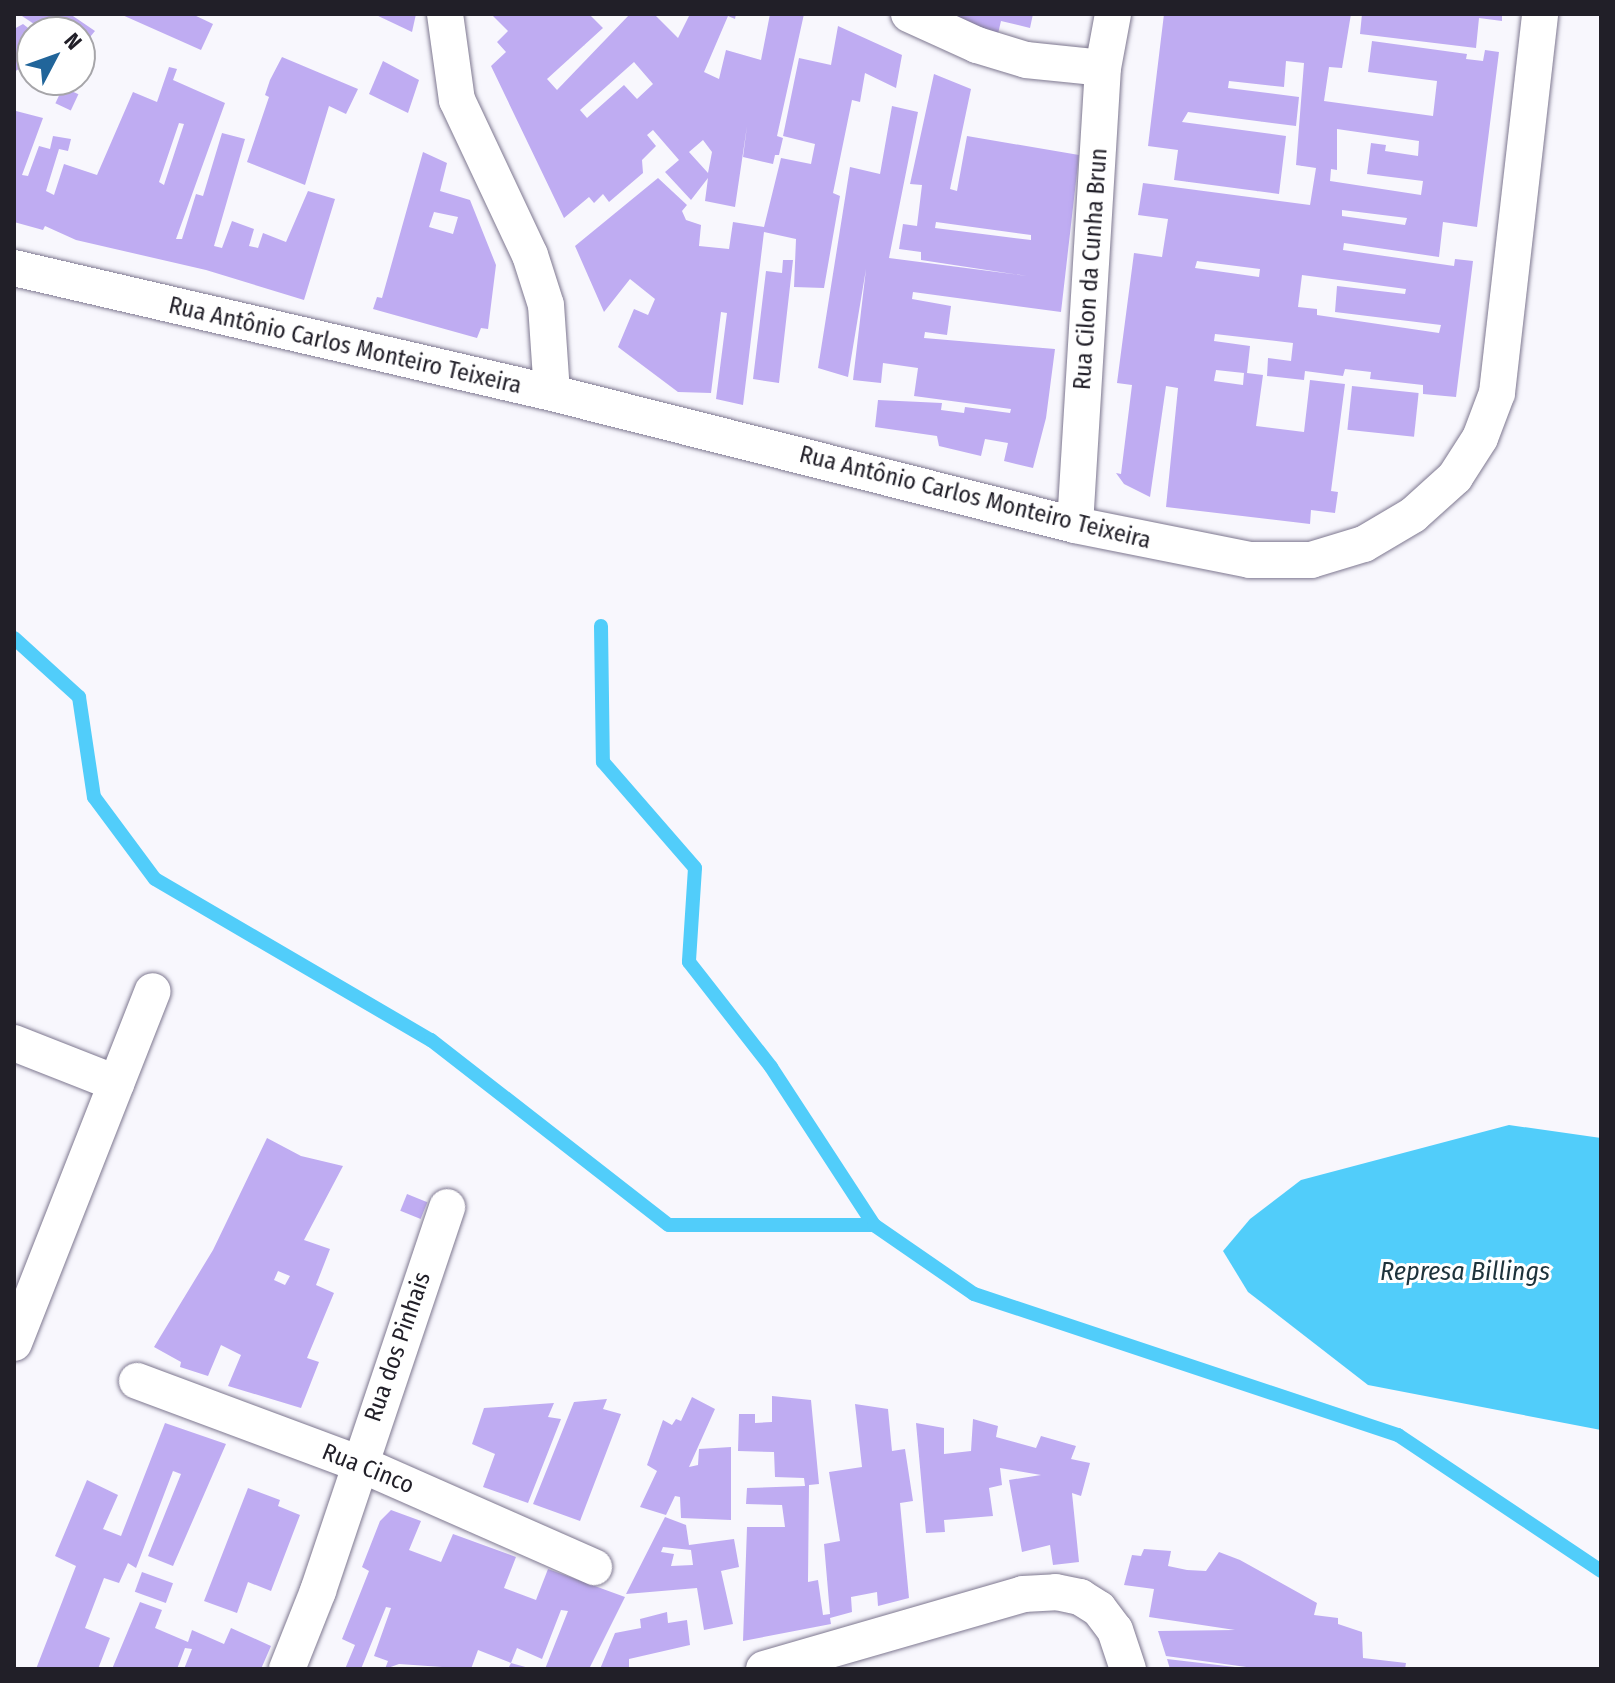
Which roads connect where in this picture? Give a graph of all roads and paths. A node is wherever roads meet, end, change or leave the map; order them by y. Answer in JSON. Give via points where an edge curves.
{"nodes":[{"id":1,"x":445,"y":14,"type":"edge"},
{"id":2,"x":909,"y":14,"type":"edge"},
{"id":3,"x":1113,"y":14,"type":"edge"},
{"id":4,"x":1540,"y":14,"type":"edge"},
{"id":5,"x":1103,"y":68,"type":"junction"},
{"id":6,"x":14,"y":268,"type":"edge"},
{"id":7,"x":552,"y":393,"type":"junction"},
{"id":8,"x":1075,"y":525,"type":"junction"},
{"id":9,"x":153,"y":991,"type":"dead end"},
{"id":10,"x":14,"y":1043,"type":"edge"},
{"id":11,"x":116,"y":1083,"type":"junction"},
{"id":12,"x":447,"y":1207,"type":"dead end"},
{"id":13,"x":14,"y":1343,"type":"edge"},
{"id":14,"x":137,"y":1381,"type":"dead end"},
{"id":15,"x":358,"y":1463,"type":"junction"},
{"id":16,"x":594,"y":1567,"type":"dead end"},
{"id":17,"x":287,"y":1669,"type":"edge"},
{"id":18,"x":764,"y":1669,"type":"edge"},
{"id":19,"x":1128,"y":1669,"type":"edge"}],
"edges":[{"from":1,"to":7,"type":"street","via":[[457,100],[530,255],[546,305]]},
{"from":2,"to":5,"type":"street","via":[[1026,60]]},
{"from":3,"to":5,"type":"street","name":"Rua Cilon da Cunha Brun"},
{"from":4,"to":8,"type":"street","name":"Rua Antônio Carlos Monteiro Teixeira","via":[[1497,393],[1480,438],[1455,477],[1413,515],[1364,544],[1311,560],[1250,560]]},
{"from":5,"to":8,"type":"street","name":"Rua Cilon da Cunha Brun"},
{"from":6,"to":7,"type":"street","name":"Rua Antônio Carlos Monteiro Teixeira"},
{"from":7,"to":8,"type":"street","name":"Rua Antônio Carlos Monteiro Teixeira"},
{"from":9,"to":11,"type":"street"},
{"from":10,"to":11,"type":"street"},
{"from":11,"to":13,"type":"street"},
{"from":12,"to":15,"type":"street","name":"Rua dos Pinhais"},
{"from":14,"to":15,"type":"street","name":"Rua Cinco"},
{"from":15,"to":16,"type":"street","name":"Rua Cinco"},
{"from":15,"to":17,"type":"street","name":"Rua dos Pinhais"},
{"from":18,"to":19,"type":"street","via":[[1023,1594],[1056,1592],[1080,1597],[1099,1609],[1115,1630]]}]}
